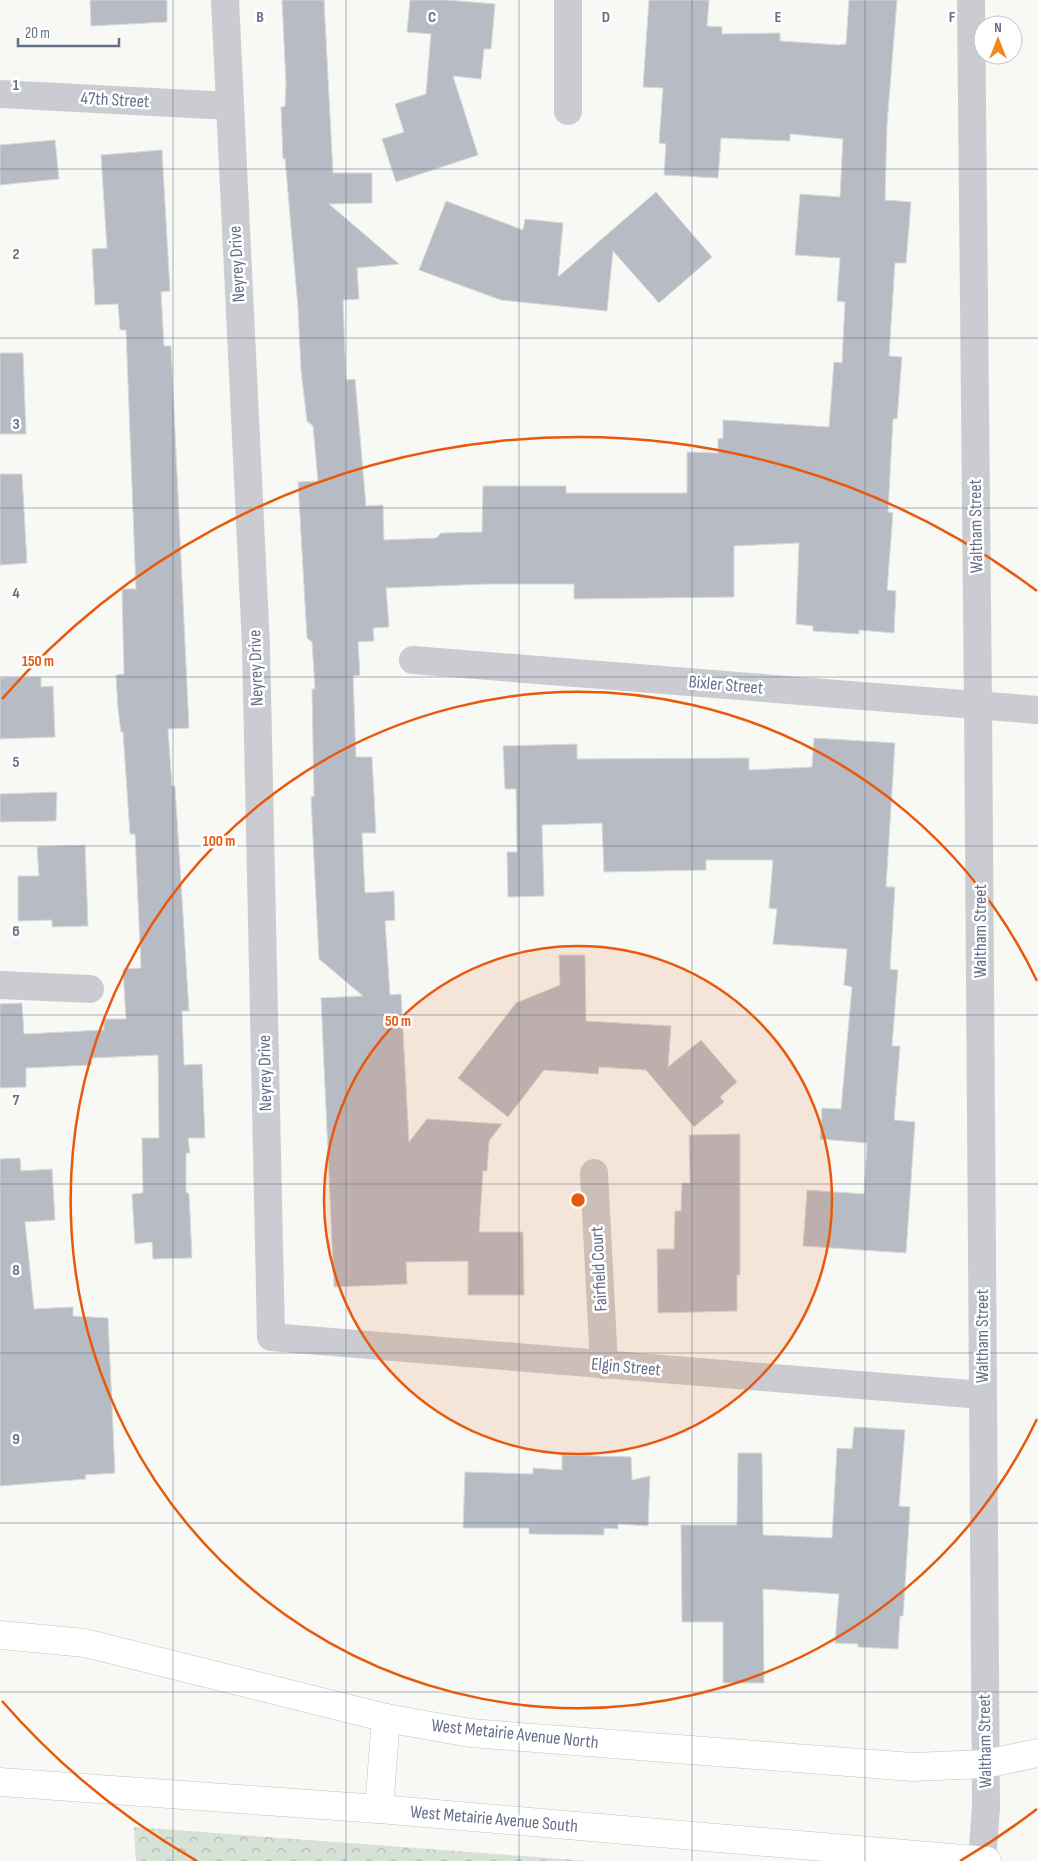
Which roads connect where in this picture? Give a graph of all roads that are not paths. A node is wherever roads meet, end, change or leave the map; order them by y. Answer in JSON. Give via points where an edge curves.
{"nodes":[{"id":1,"x":225,"y":0,"type":"edge"},
{"id":2,"x":568,"y":0,"type":"edge"},
{"id":3,"x":970,"y":0,"type":"edge"},
{"id":4,"x":0,"y":94,"type":"edge"},
{"id":5,"x":230,"y":106,"type":"junction"},
{"id":6,"x":568,"y":111,"type":"dead end"},
{"id":7,"x":413,"y":660,"type":"dead end"},
{"id":8,"x":978,"y":705,"type":"junction"},
{"id":9,"x":1038,"y":710,"type":"edge"},
{"id":10,"x":0,"y":986,"type":"edge"},
{"id":11,"x":90,"y":989,"type":"dead end"},
{"id":12,"x":594,"y":1172,"type":"dead end"},
{"id":13,"x":271,"y":1337,"type":"joint"},
{"id":14,"x":604,"y":1365,"type":"junction"},
{"id":15,"x":982,"y":1395,"type":"junction"},
{"id":16,"x":0,"y":1635,"type":"edge"},
{"id":17,"x":386,"y":1718,"type":"junction"},
{"id":18,"x":1038,"y":1753,"type":"edge"},
{"id":19,"x":985,"y":1764,"type":"junction"},
{"id":20,"x":0,"y":1782,"type":"edge"},
{"id":21,"x":379,"y":1809,"type":"junction"},
{"id":22,"x":982,"y":1861,"type":"edge"},
{"id":23,"x":987,"y":1861,"type":"edge"}],
"edges":[{"from":1,"to":5,"type":"street","name":"Neyrey Drive"},
{"from":2,"to":6,"type":"street"},
{"from":3,"to":8,"type":"street","name":"Waltham Street"},
{"from":4,"to":5,"type":"street","name":"47th Street"},
{"from":5,"to":13,"type":"street","name":"Neyrey Drive","via":[[256,646]]},
{"from":7,"to":8,"type":"street","name":"Bixler Street"},
{"from":8,"to":9,"type":"street","name":"Bixler Street"},
{"from":8,"to":15,"type":"street","name":"Waltham Street"},
{"from":10,"to":11,"type":"street"},
{"from":12,"to":14,"type":"street","name":"Fairfield Court"},
{"from":13,"to":14,"type":"street","name":"Elgin Street"},
{"from":14,"to":15,"type":"street","name":"Elgin Street"},
{"from":15,"to":19,"type":"street","name":"Waltham Street"},
{"from":16,"to":17,"type":"main road","name":"West Metairie Avenue North","via":[[85,1643]]},
{"from":17,"to":19,"type":"main road","name":"West Metairie Avenue North","via":[[470,1733],[853,1763],[912,1767]]},
{"from":17,"to":21,"type":"main road"},
{"from":18,"to":19,"type":"main road","name":"West Metairie Avenue North"},
{"from":19,"to":22,"type":"street","name":"Waltham Street"},
{"from":20,"to":21,"type":"main road","name":"West Metairie Avenue South"},
{"from":21,"to":22,"type":"main road","name":"West Metairie Avenue South"},
{"from":22,"to":23,"type":"main road","name":"West Metairie Avenue South"}]}
